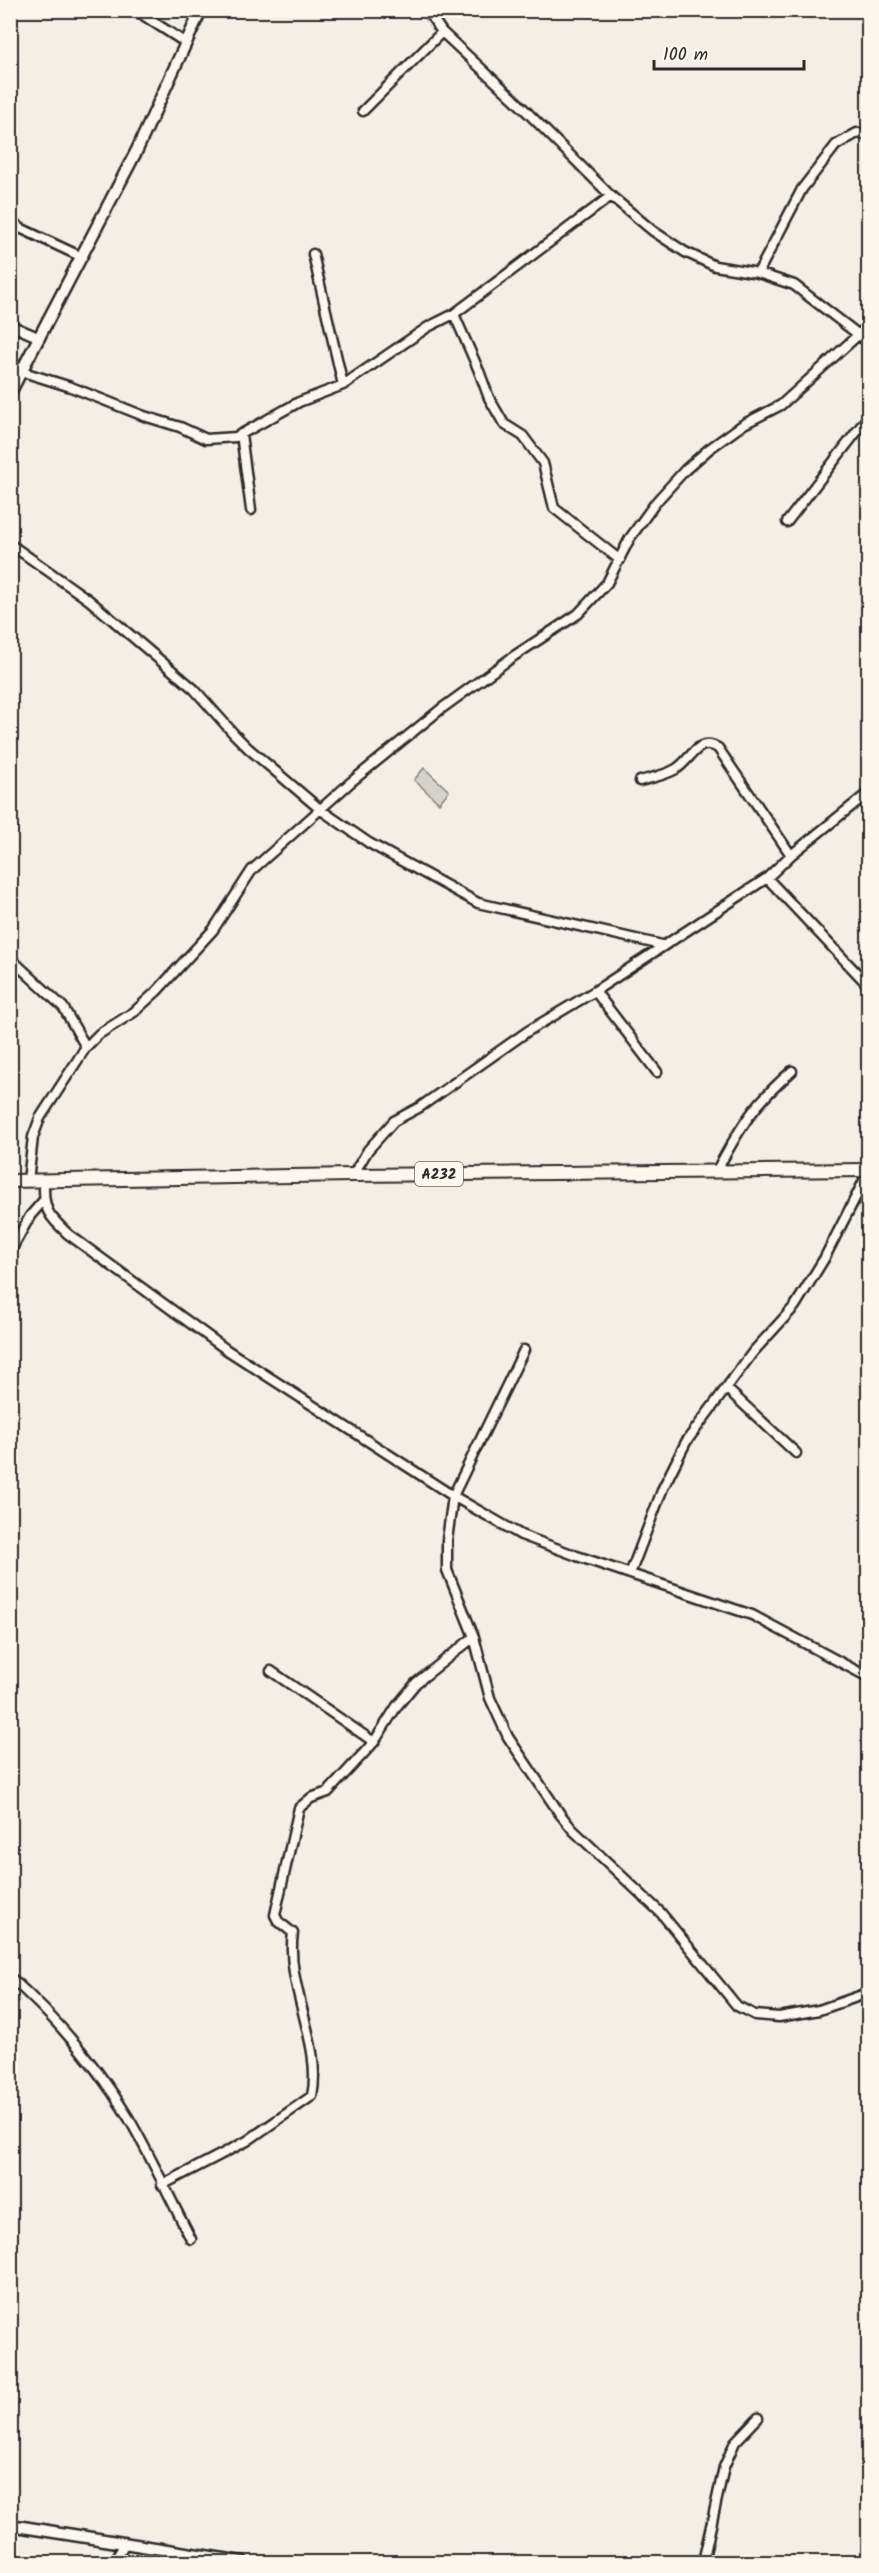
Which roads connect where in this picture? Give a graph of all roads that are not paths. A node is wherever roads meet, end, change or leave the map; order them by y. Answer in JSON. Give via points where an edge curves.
{"nodes":[{"id":1,"x":135,"y":10,"type":"edge"},
{"id":2,"x":201,"y":10,"type":"edge"},
{"id":3,"x":428,"y":10,"type":"edge"},
{"id":4,"x":442,"y":32,"type":"junction"},
{"id":5,"x":186,"y":43,"type":"junction"},
{"id":6,"x":363,"y":111,"type":"dead end"},
{"id":7,"x":868,"y":135,"type":"edge"},
{"id":8,"x":611,"y":196,"type":"junction"},
{"id":9,"x":10,"y":219,"type":"edge"},
{"id":10,"x":313,"y":254,"type":"dead end"},
{"id":11,"x":82,"y":257,"type":"junction"},
{"id":12,"x":758,"y":273,"type":"junction"},
{"id":13,"x":453,"y":314,"type":"junction"},
{"id":14,"x":10,"y":325,"type":"edge"},
{"id":15,"x":868,"y":326,"type":"edge"},
{"id":16,"x":859,"y":334,"type":"junction"},
{"id":17,"x":40,"y":338,"type":"junction"},
{"id":18,"x":868,"y":342,"type":"edge"},
{"id":19,"x":23,"y":372,"type":"junction"},
{"id":20,"x":343,"y":385,"type":"junction"},
{"id":21,"x":12,"y":388,"type":"edge"},
{"id":22,"x":868,"y":417,"type":"edge"},
{"id":23,"x":241,"y":434,"type":"junction"},
{"id":24,"x":251,"y":510,"type":"dead end"},
{"id":25,"x":787,"y":522,"type":"dead end"},
{"id":26,"x":10,"y":544,"type":"edge"},
{"id":27,"x":620,"y":560,"type":"junction"},
{"id":28,"x":640,"y":781,"type":"dead end"},
{"id":29,"x":868,"y":794,"type":"edge"},
{"id":30,"x":321,"y":810,"type":"junction"},
{"id":31,"x":791,"y":855,"type":"junction"},
{"id":32,"x":767,"y":878,"type":"junction"},
{"id":33,"x":662,"y":945,"type":"junction"},
{"id":34,"x":10,"y":958,"type":"edge"},
{"id":35,"x":868,"y":985,"type":"edge"},
{"id":36,"x":595,"y":991,"type":"junction"},
{"id":37,"x":86,"y":1047,"type":"junction"},
{"id":38,"x":792,"y":1071,"type":"dead end"},
{"id":39,"x":657,"y":1072,"type":"dead end"},
{"id":40,"x":717,"y":1170,"type":"junction"},
{"id":41,"x":868,"y":1171,"type":"edge"},
{"id":42,"x":353,"y":1175,"type":"junction"},
{"id":43,"x":28,"y":1181,"type":"junction"},
{"id":44,"x":44,"y":1181,"type":"junction"},
{"id":45,"x":10,"y":1182,"type":"edge"},
{"id":46,"x":44,"y":1201,"type":"junction"},
{"id":47,"x":10,"y":1252,"type":"edge"},
{"id":48,"x":524,"y":1350,"type":"dead end"},
{"id":49,"x":726,"y":1388,"type":"junction"},
{"id":50,"x":795,"y":1453,"type":"dead end"},
{"id":51,"x":453,"y":1496,"type":"junction"},
{"id":52,"x":630,"y":1574,"type":"junction"},
{"id":53,"x":474,"y":1637,"type":"junction"},
{"id":54,"x":271,"y":1671,"type":"dead end"},
{"id":55,"x":868,"y":1677,"type":"edge"},
{"id":56,"x":374,"y":1742,"type":"junction"},
{"id":57,"x":10,"y":1977,"type":"edge"},
{"id":58,"x":868,"y":1993,"type":"edge"},
{"id":59,"x":162,"y":2185,"type":"junction"},
{"id":60,"x":191,"y":2239,"type":"dead end"},
{"id":61,"x":758,"y":2418,"type":"dead end"},
{"id":62,"x":10,"y":2525,"type":"edge"},
{"id":63,"x":124,"y":2545,"type":"junction"},
{"id":64,"x":114,"y":2562,"type":"edge"},
{"id":65,"x":243,"y":2562,"type":"edge"},
{"id":66,"x":703,"y":2562,"type":"edge"}],
"edges":[{"from":1,"to":5,"type":"street"},
{"from":2,"to":5,"type":"street"},
{"from":3,"to":4,"type":"street"},
{"from":4,"to":6,"type":"street"},
{"from":4,"to":8,"type":"street"},
{"from":5,"to":11,"type":"street"},
{"from":7,"to":12,"type":"street","via":[[856,133],[836,145],[802,189]]},
{"from":8,"to":12,"type":"street","via":[[685,252],[715,266]]},
{"from":8,"to":13,"type":"street"},
{"from":9,"to":11,"type":"street","via":[[20,228]]},
{"from":10,"to":20,"type":"street"},
{"from":11,"to":17,"type":"street"},
{"from":12,"to":16,"type":"street","via":[[794,285]]},
{"from":13,"to":20,"type":"street"},
{"from":13,"to":27,"type":"street","via":[[504,424],[523,436],[543,463],[554,508]]},
{"from":14,"to":17,"type":"street"},
{"from":15,"to":16,"type":"street"},
{"from":16,"to":18,"type":"street"},
{"from":16,"to":27,"type":"street","via":[[782,405],[744,424],[685,470],[630,538]]},
{"from":17,"to":19,"type":"street"},
{"from":19,"to":21,"type":"street"},
{"from":19,"to":23,"type":"street","via":[[180,426],[206,439]]},
{"from":20,"to":23,"type":"street","via":[[299,402]]},
{"from":22,"to":25,"type":"street"},
{"from":23,"to":24,"type":"street"},
{"from":26,"to":30,"type":"street","via":[[123,628],[194,689],[234,735]]},
{"from":27,"to":30,"type":"street","via":[[607,583],[578,614],[441,709]]},
{"from":28,"to":31,"type":"street","via":[[676,769],[697,748],[711,744],[718,748]]},
{"from":29,"to":31,"type":"street"},
{"from":30,"to":33,"type":"street","via":[[369,843],[478,903]]},
{"from":30,"to":37,"type":"street","via":[[252,870],[213,930],[157,991]]},
{"from":31,"to":32,"type":"street"},
{"from":32,"to":33,"type":"street"},
{"from":32,"to":35,"type":"street"},
{"from":33,"to":36,"type":"street"},
{"from":34,"to":37,"type":"street","via":[[63,1007]]},
{"from":36,"to":39,"type":"street"},
{"from":36,"to":42,"type":"street","via":[[394,1121],[368,1150]]},
{"from":37,"to":43,"type":"street","via":[[40,1118],[33,1137]]},
{"from":38,"to":40,"type":"street","via":[[744,1121]]},
{"from":40,"to":41,"type":"main road","number":"A232"},
{"from":40,"to":42,"type":"main road","number":"A232"},
{"from":41,"to":49,"type":"street","via":[[824,1259],[795,1306]]},
{"from":42,"to":44,"type":"main road","number":"A232"},
{"from":43,"to":44,"type":"main road","number":"A232"},
{"from":43,"to":45,"type":"main road","number":"A232"},
{"from":44,"to":46,"type":"street"},
{"from":46,"to":47,"type":"street","via":[[30,1216]]},
{"from":46,"to":51,"type":"street","via":[[49,1216],[68,1234],[227,1350]]},
{"from":48,"to":51,"type":"street"},
{"from":49,"to":50,"type":"street"},
{"from":49,"to":52,"type":"street","via":[[686,1442],[663,1488]]},
{"from":51,"to":52,"type":"street","via":[[521,1534]]},
{"from":51,"to":53,"type":"street","via":[[447,1570]]},
{"from":52,"to":55,"type":"street","via":[[752,1615]]},
{"from":53,"to":56,"type":"street","via":[[416,1683]]},
{"from":53,"to":58,"type":"street","via":[[490,1698],[508,1737],[560,1814],[661,1913],[737,2006],[755,2015],[779,2017],[819,2010]]},
{"from":54,"to":56,"type":"street"},
{"from":56,"to":59,"type":"street","via":[[328,1792],[299,1808],[275,1915],[293,1933],[293,1964],[314,2072],[312,2096],[247,2141]]},
{"from":57,"to":59,"type":"street","via":[[47,2010],[93,2064],[128,2117]]},
{"from":59,"to":60,"type":"street"},
{"from":61,"to":66,"type":"street","via":[[735,2442],[724,2467]]},
{"from":62,"to":63,"type":"street"},
{"from":63,"to":64,"type":"street"},
{"from":63,"to":65,"type":"street"}]}
